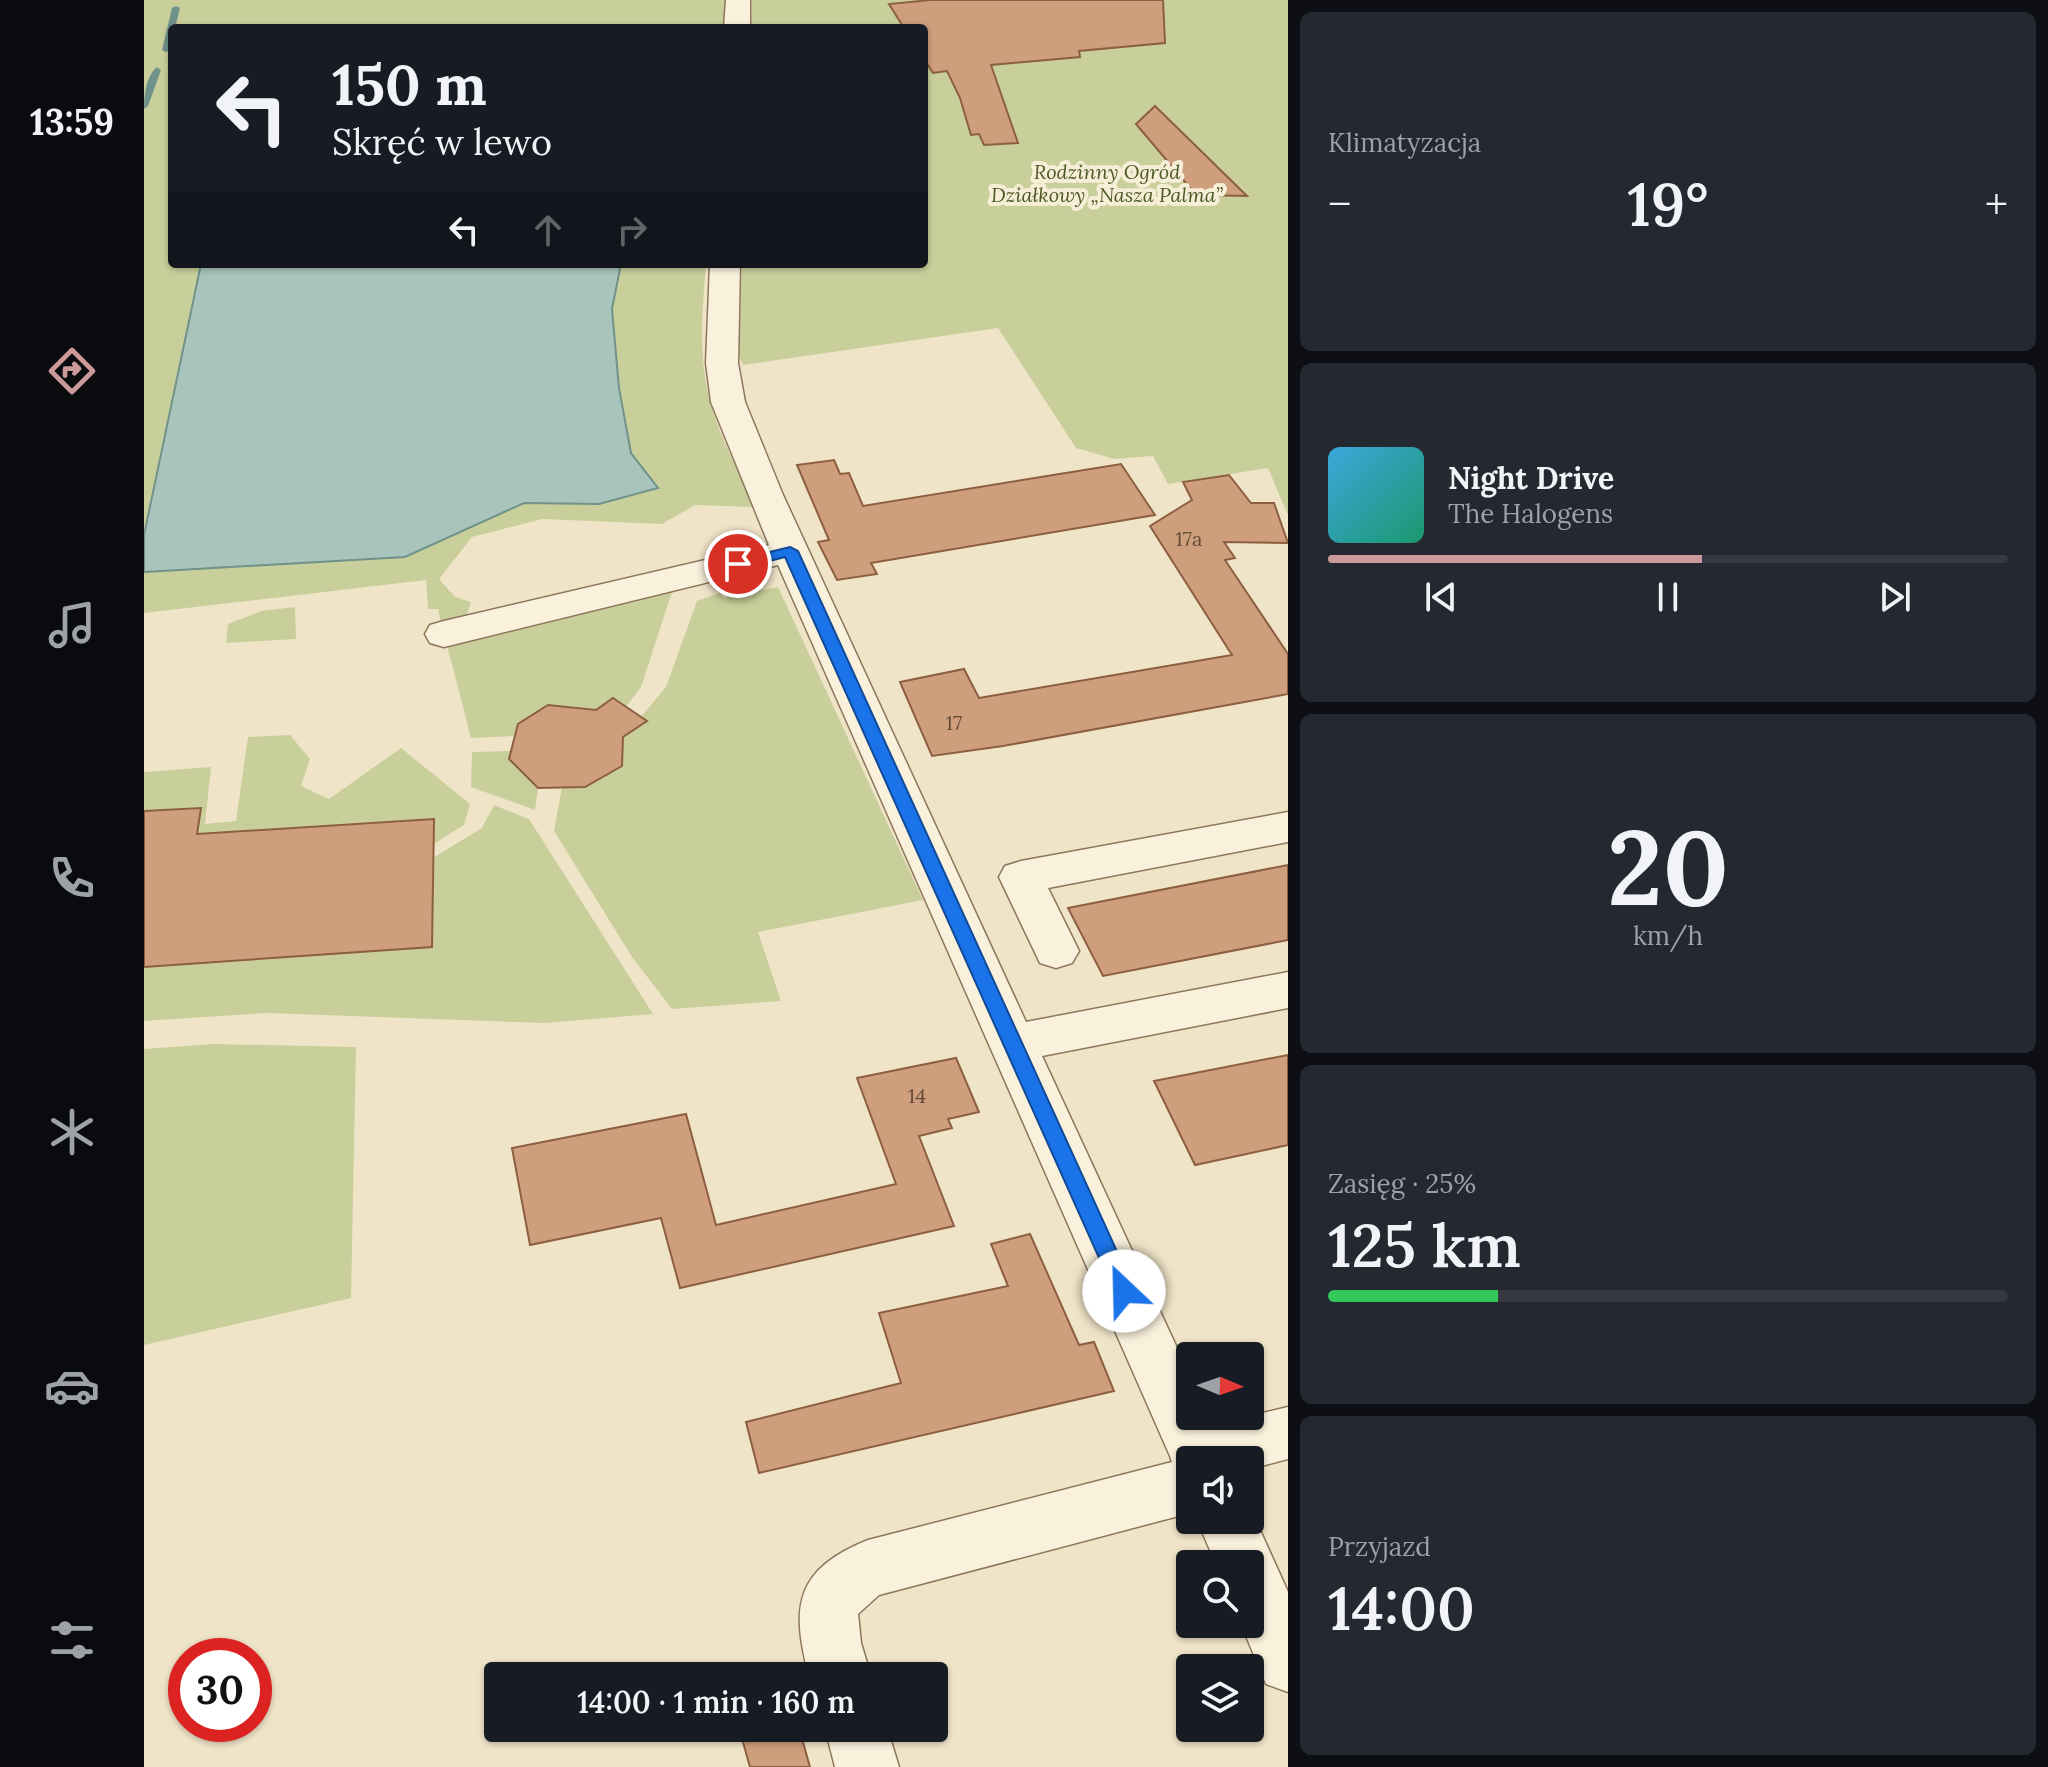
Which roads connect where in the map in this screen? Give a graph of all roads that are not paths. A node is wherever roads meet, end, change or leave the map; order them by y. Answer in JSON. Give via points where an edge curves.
{"nodes":[{"id":1,"x":738,"y":0,"type":"edge"},
{"id":2,"x":737,"y":24,"type":"edge"},
{"id":3,"x":725,"y":268,"type":"edge"},
{"id":4,"x":790,"y":551,"type":"junction"},
{"id":5,"x":444,"y":634,"type":"dead end"},
{"id":6,"x":1288,"y":827,"type":"edge"},
{"id":7,"x":1056,"y":951,"type":"dead end"},
{"id":8,"x":1288,"y":990,"type":"edge"},
{"id":9,"x":1014,"y":1043,"type":"junction"},
{"id":10,"x":1288,"y":1433,"type":"edge"},
{"id":11,"x":1187,"y":1446,"type":"edge"},
{"id":12,"x":1253,"y":1446,"type":"edge"},
{"id":13,"x":1176,"y":1473,"type":"edge"},
{"id":14,"x":1264,"y":1607,"type":"edge"},
{"id":15,"x":837,"y":1662,"type":"edge"},
{"id":16,"x":1288,"y":1662,"type":"edge"},
{"id":17,"x":860,"y":1742,"type":"edge"},
{"id":18,"x":867,"y":1767,"type":"edge"}],
"edges":[{"from":1,"to":2,"type":"street"},
{"from":3,"to":4,"type":"street","via":[[722,356],[728,402]]},
{"from":4,"to":5,"type":"street"},
{"from":4,"to":9,"type":"street"},
{"from":6,"to":7,"type":"street","via":[[1021,877]]},
{"from":8,"to":9,"type":"street"},
{"from":9,"to":11,"type":"street"},
{"from":10,"to":12,"type":"street"},
{"from":13,"to":15,"type":"street","via":[[849,1578],[833,1594],[827,1618]]},
{"from":14,"to":16,"type":"street"},
{"from":17,"to":18,"type":"street"}]}
